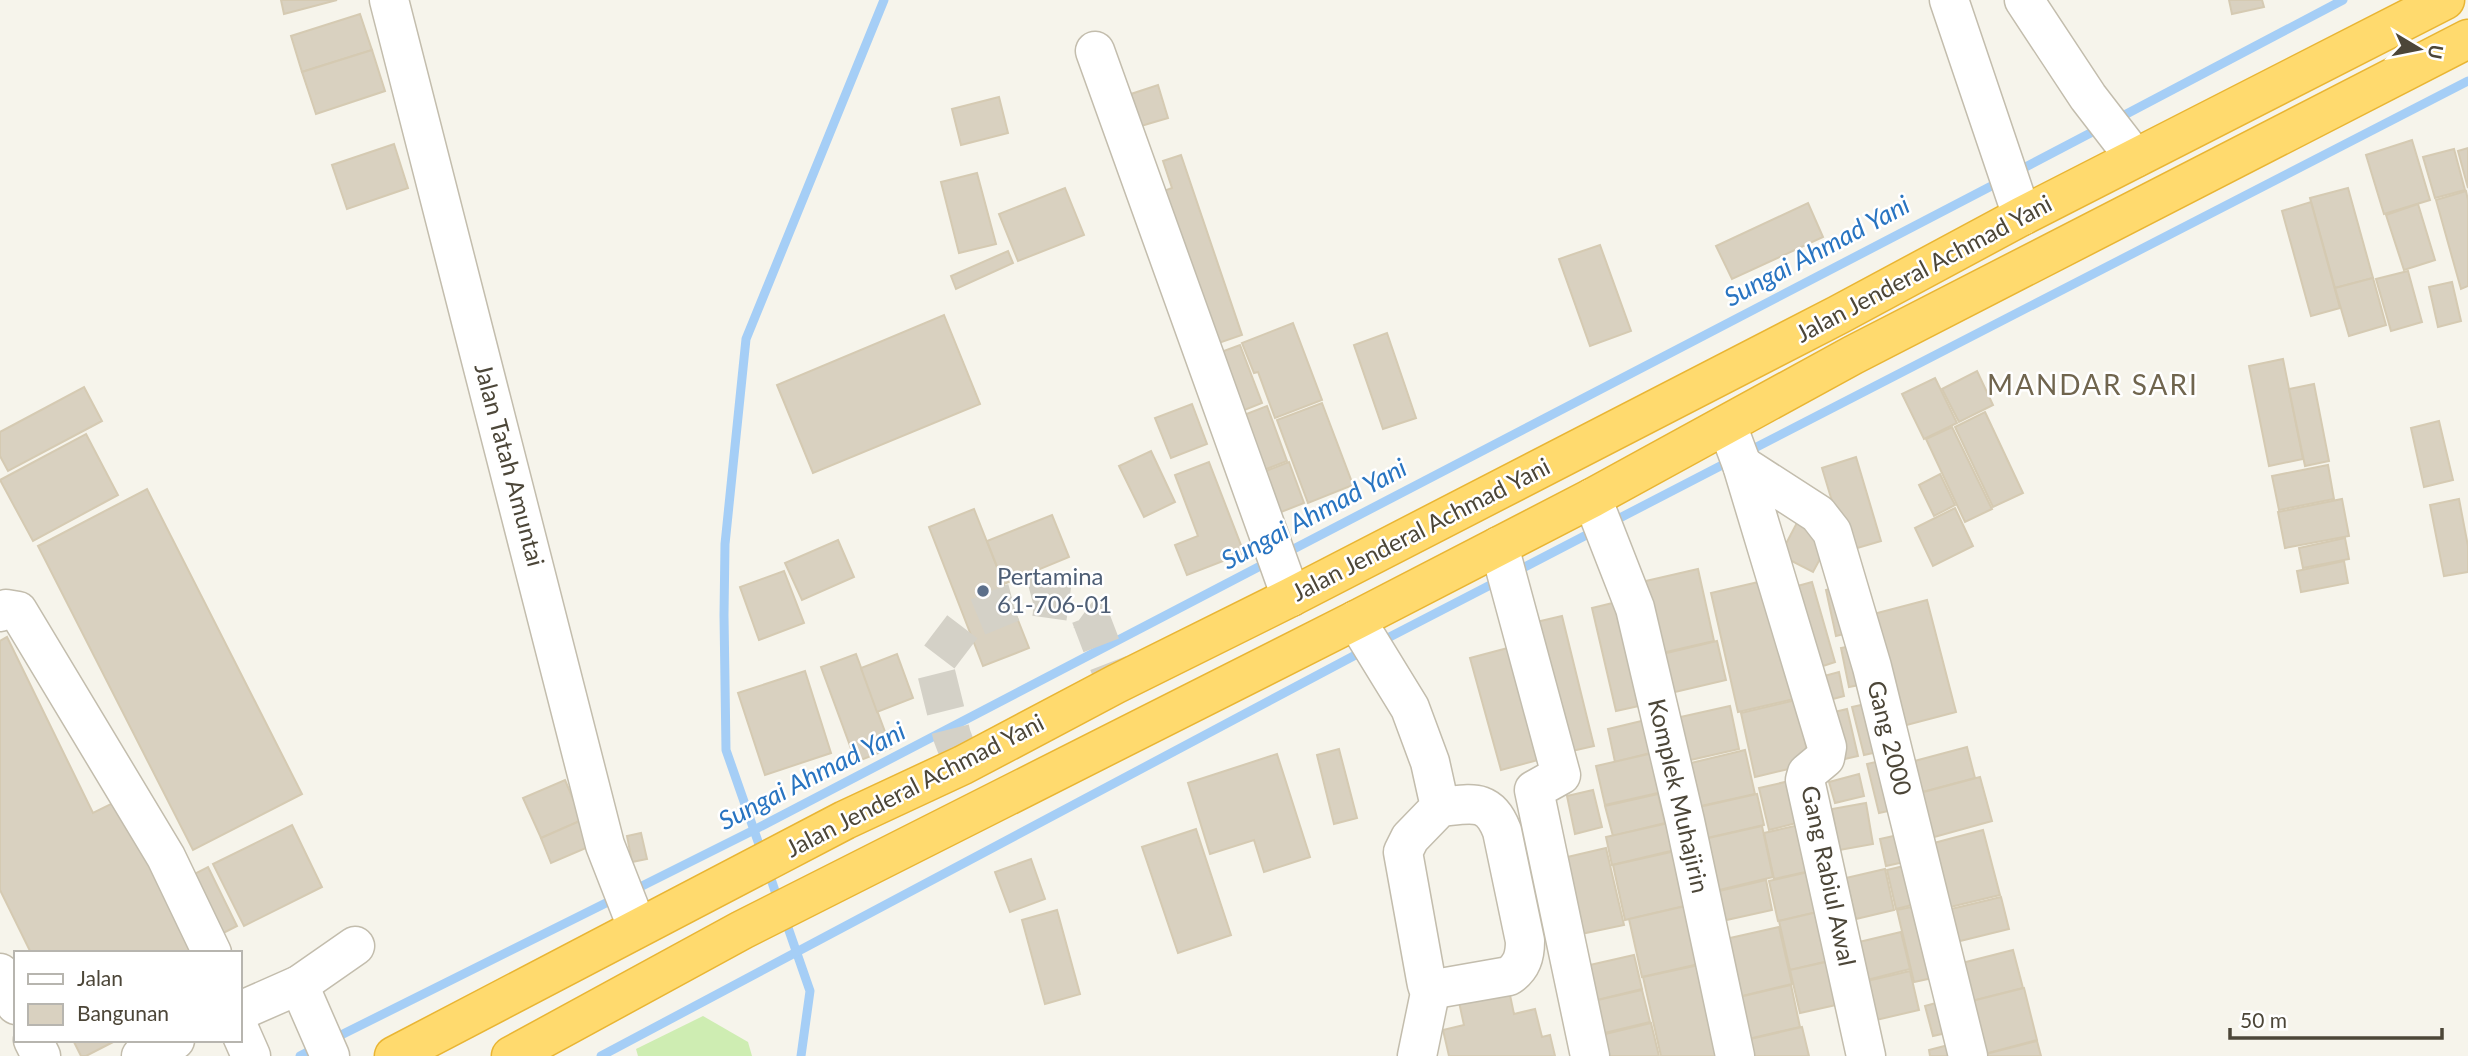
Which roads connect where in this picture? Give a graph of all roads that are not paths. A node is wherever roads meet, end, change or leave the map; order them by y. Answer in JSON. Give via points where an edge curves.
{"nodes":[{"id":1,"x":389,"y":0,"type":"edge"},
{"id":2,"x":1949,"y":0,"type":"edge"},
{"id":3,"x":2024,"y":0,"type":"edge"},
{"id":4,"x":2445,"y":0,"type":"edge"},
{"id":5,"x":2468,"y":39,"type":"edge"},
{"id":6,"x":1095,"y":51,"type":"dead end"},
{"id":7,"x":2126,"y":147,"type":"junction"},
{"id":8,"x":2013,"y":189,"type":"junction"},
{"id":9,"x":1838,"y":315,"type":"junction"},
{"id":10,"x":1853,"y":355,"type":"junction"},
{"id":11,"x":1734,"y":445,"type":"junction"},
{"id":12,"x":1600,"y":518,"type":"junction"},
{"id":13,"x":1504,"y":565,"type":"junction"},
{"id":14,"x":1281,"y":568,"type":"junction"},
{"id":15,"x":0,"y":612,"type":"edge"},
{"id":16,"x":1370,"y":642,"type":"junction"},
{"id":17,"x":1440,"y":807,"type":"junction"},
{"id":18,"x":629,"y":905,"type":"junction"},
{"id":19,"x":355,"y":946,"type":"dead end"},
{"id":20,"x":211,"y":951,"type":"edge"},
{"id":21,"x":0,"y":973,"type":"edge"},
{"id":22,"x":299,"y":985,"type":"junction"},
{"id":23,"x":1431,"y":988,"type":"junction"},
{"id":24,"x":14,"y":1001,"type":"edge"},
{"id":25,"x":242,"y":1009,"type":"edge"},
{"id":26,"x":242,"y":1036,"type":"edge"},
{"id":27,"x":171,"y":1042,"type":"edge"},
{"id":28,"x":324,"y":1042,"type":"edge"},
{"id":29,"x":141,"y":1056,"type":"edge"},
{"id":30,"x":251,"y":1056,"type":"edge"},
{"id":31,"x":394,"y":1056,"type":"edge"},
{"id":32,"x":511,"y":1056,"type":"edge"},
{"id":33,"x":1417,"y":1056,"type":"edge"},
{"id":34,"x":1590,"y":1056,"type":"edge"},
{"id":35,"x":1735,"y":1056,"type":"edge"},
{"id":36,"x":1866,"y":1056,"type":"edge"},
{"id":37,"x":1968,"y":1056,"type":"edge"}],
"edges":[{"from":1,"to":18,"type":"street","name":"Jalan Tatah Amuntai","via":[[605,845]]},
{"from":2,"to":8,"type":"street"},
{"from":3,"to":7,"type":"street"},
{"from":4,"to":7,"type":"highway","name":"Jalan Jenderal Achmad Yani"},
{"from":5,"to":10,"type":"highway","name":"Jalan Jenderal Achmad Yani"},
{"from":6,"to":14,"type":"street"},
{"from":7,"to":8,"type":"highway","name":"Jalan Jenderal Achmad Yani"},
{"from":8,"to":9,"type":"highway","name":"Jalan Jenderal Achmad Yani"},
{"from":9,"to":10,"type":"highway"},
{"from":9,"to":14,"type":"highway","name":"Jalan Jenderal Achmad Yani"},
{"from":10,"to":11,"type":"highway","name":"Jalan Jenderal Achmad Yani"},
{"from":11,"to":12,"type":"highway","name":"Jalan Jenderal Achmad Yani"},
{"from":11,"to":36,"type":"street","name":"Gang Rabiul Awal","via":[[1827,747],[1825,758],[1805,780]]},
{"from":11,"to":37,"type":"street","name":"Gang 2000","via":[[1818,514],[1840,552]]},
{"from":12,"to":13,"type":"highway","name":"Jalan Jenderal Achmad Yani"},
{"from":12,"to":35,"type":"street","name":"Komplek Muhajirin","via":[[1635,608]]},
{"from":13,"to":16,"type":"highway","name":"Jalan Jenderal Achmad Yani"},
{"from":13,"to":34,"type":"street","via":[[1560,775],[1534,790]]},
{"from":14,"to":18,"type":"highway","name":"Jalan Jenderal Achmad Yani","via":[[1116,684],[963,765],[732,879]]},
{"from":15,"to":20,"type":"street","via":[[18,611],[166,857]]},
{"from":16,"to":17,"type":"street","via":[[1410,708]]},
{"from":16,"to":32,"type":"highway","name":"Jalan Jenderal Achmad Yani","via":[[864,869],[741,930]]},
{"from":17,"to":23,"type":"street","via":[[1410,838],[1404,852]]},
{"from":17,"to":23,"type":"street","via":[[1474,804],[1497,816],[1525,955],[1518,970],[1509,976]]},
{"from":18,"to":31,"type":"highway","name":"Jalan Jenderal Achmad Yani"},
{"from":19,"to":22,"type":"street"},
{"from":21,"to":24,"type":"street"},
{"from":22,"to":25,"type":"street"},
{"from":22,"to":28,"type":"street"},
{"from":23,"to":33,"type":"street"},
{"from":26,"to":30,"type":"street"},
{"from":27,"to":29,"type":"street"}]}
